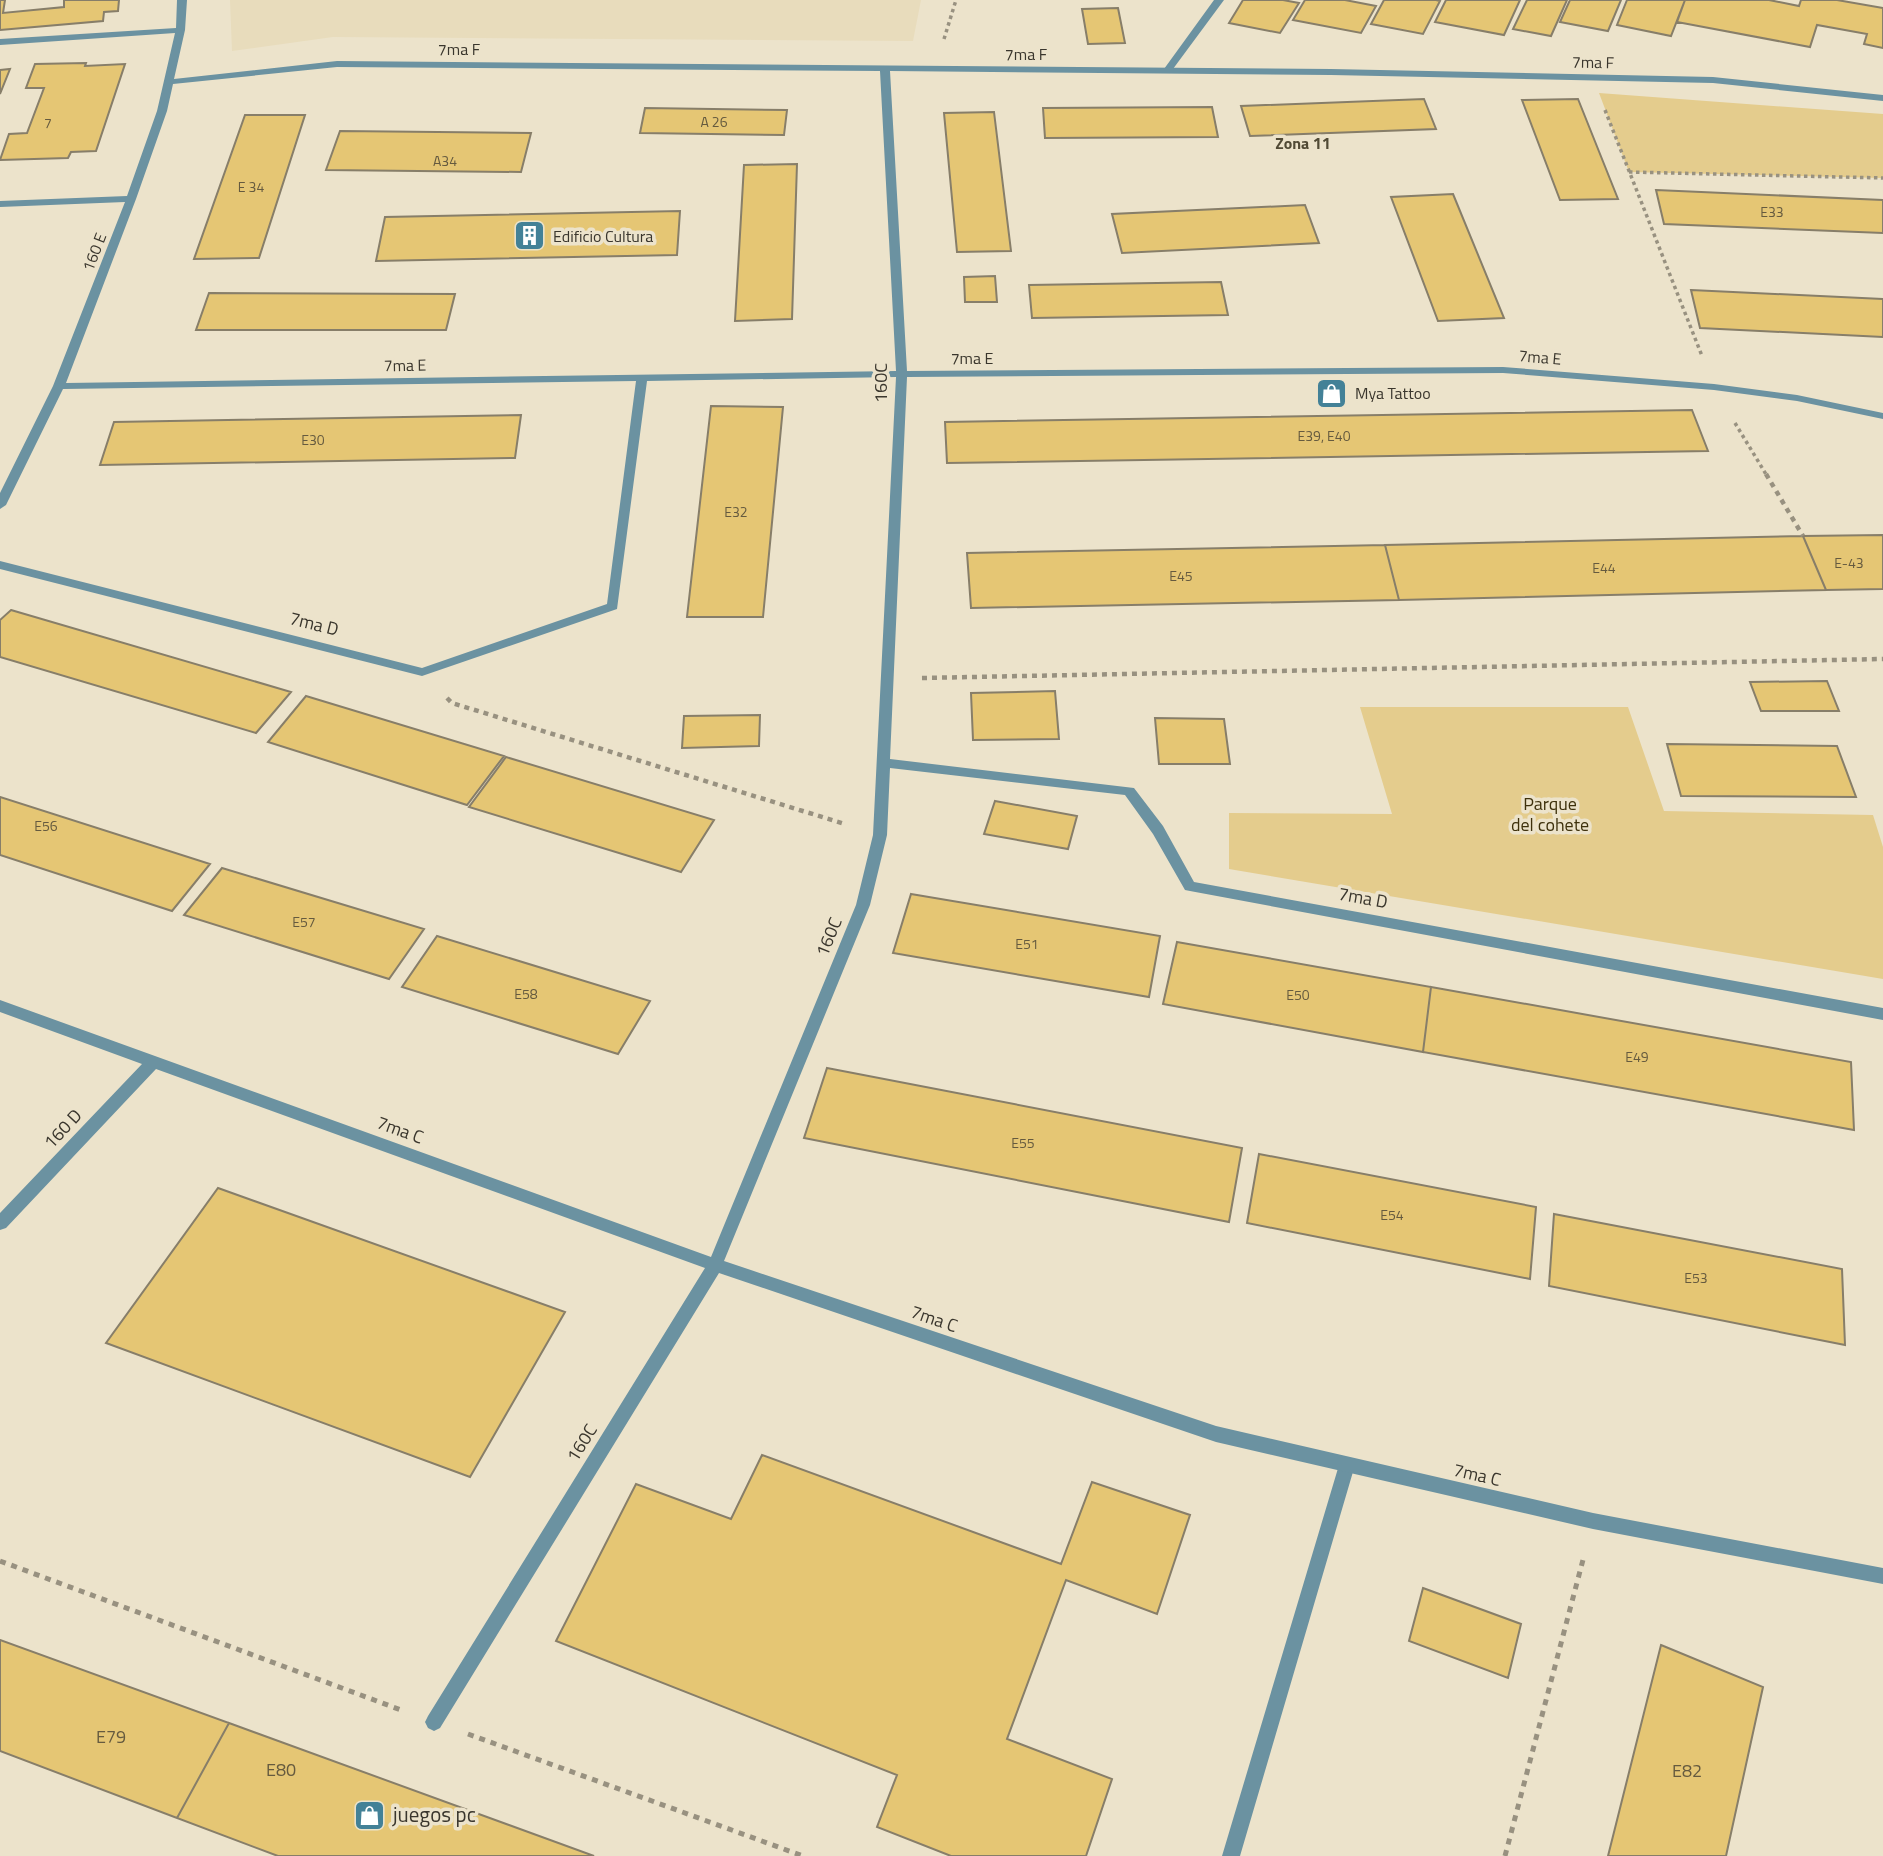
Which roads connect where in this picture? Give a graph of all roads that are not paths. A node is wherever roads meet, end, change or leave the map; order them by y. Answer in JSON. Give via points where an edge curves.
{"nodes":[{"id":1,"x":181,"y":0,"type":"edge"},
{"id":2,"x":1219,"y":0,"type":"edge"},
{"id":3,"x":180,"y":30,"type":"junction"},
{"id":4,"x":0,"y":42,"type":"edge"},
{"id":5,"x":885,"y":68,"type":"junction"},
{"id":6,"x":1167,"y":71,"type":"junction"},
{"id":7,"x":169,"y":82,"type":"junction"},
{"id":8,"x":1883,"y":98,"type":"edge"},
{"id":9,"x":131,"y":199,"type":"junction"},
{"id":10,"x":0,"y":204,"type":"edge"},
{"id":11,"x":902,"y":374,"type":"junction"},
{"id":12,"x":642,"y":378,"type":"junction"},
{"id":13,"x":58,"y":386,"type":"junction"},
{"id":14,"x":1883,"y":416,"type":"edge"},
{"id":15,"x":0,"y":505,"type":"edge"},
{"id":16,"x":0,"y":565,"type":"edge"},
{"id":17,"x":884,"y":762,"type":"junction"},
{"id":18,"x":0,"y":1006,"type":"edge"},
{"id":19,"x":1883,"y":1014,"type":"edge"},
{"id":20,"x":153,"y":1062,"type":"junction"},
{"id":21,"x":0,"y":1223,"type":"edge"},
{"id":22,"x":715,"y":1265,"type":"junction"},
{"id":23,"x":1347,"y":1465,"type":"junction"},
{"id":24,"x":1883,"y":1576,"type":"edge"},
{"id":25,"x":433,"y":1722,"type":"dead end"},
{"id":26,"x":1231,"y":1856,"type":"edge"}],
"edges":[{"from":1,"to":3,"type":"street","name":"160 E"},
{"from":2,"to":6,"type":"street"},
{"from":3,"to":4,"type":"street"},
{"from":3,"to":7,"type":"street","name":"160 E"},
{"from":5,"to":6,"type":"street","name":"7ma F"},
{"from":5,"to":7,"type":"street","name":"7ma F","via":[[337,64]]},
{"from":5,"to":11,"type":"street","name":"160C"},
{"from":6,"to":8,"type":"street","name":"7ma F","via":[[1713,80]]},
{"from":7,"to":9,"type":"street","name":"160 E"},
{"from":9,"to":10,"type":"street"},
{"from":9,"to":13,"type":"street","name":"160 E"},
{"from":11,"to":12,"type":"street","name":"7ma E"},
{"from":11,"to":14,"type":"street","name":"7ma E","via":[[1503,370],[1714,387]]},
{"from":11,"to":17,"type":"street","name":"160C"},
{"from":12,"to":13,"type":"street","name":"7ma E"},
{"from":12,"to":16,"type":"street","name":"7ma D","via":[[613,606],[422,671]]},
{"from":13,"to":15,"type":"street","name":"160 E"},
{"from":17,"to":19,"type":"street","name":"7ma D","via":[[1129,791],[1190,886]]},
{"from":17,"to":22,"type":"street","name":"160C","via":[[880,835],[863,905]]},
{"from":18,"to":20,"type":"street","name":"7ma C"},
{"from":20,"to":21,"type":"street","name":"160 D"},
{"from":20,"to":22,"type":"street","name":"7ma C"},
{"from":22,"to":23,"type":"street","name":"7ma C","via":[[1216,1434]]},
{"from":22,"to":25,"type":"street","name":"160C"},
{"from":23,"to":24,"type":"street","name":"7ma C","via":[[1593,1521]]},
{"from":23,"to":26,"type":"street"}]}
